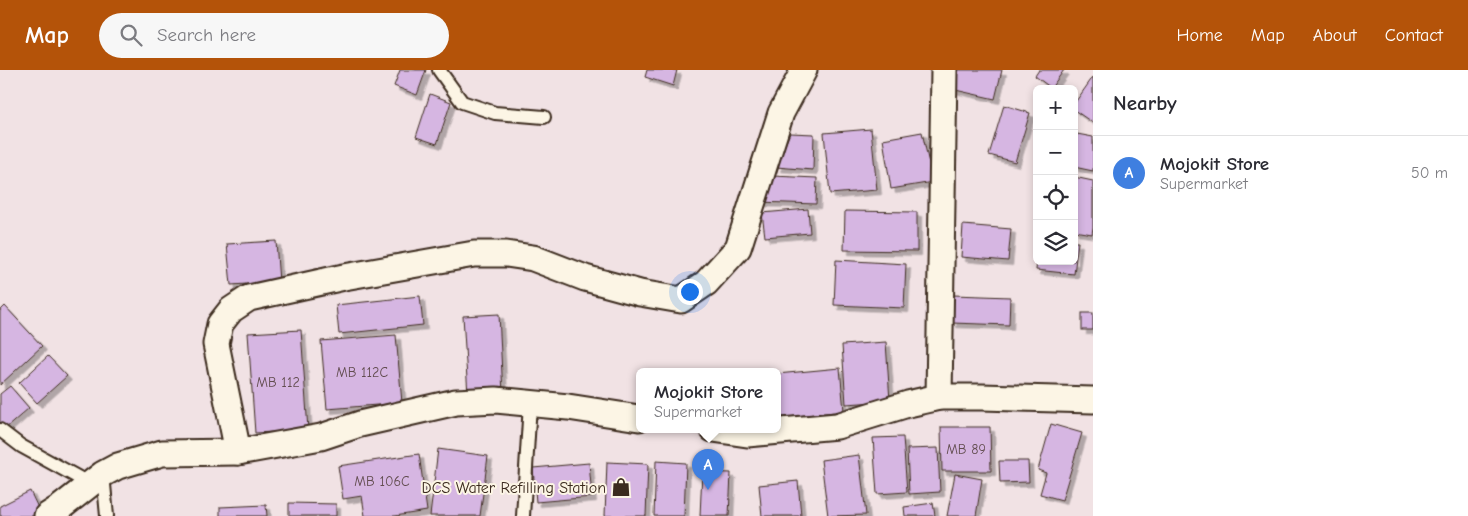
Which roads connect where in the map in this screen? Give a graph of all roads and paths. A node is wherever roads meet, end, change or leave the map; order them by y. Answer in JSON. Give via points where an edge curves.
{"nodes":[{"id":1,"x":439,"y":70,"type":"edge"},
{"id":2,"x":804,"y":70,"type":"edge"},
{"id":3,"x":944,"y":70,"type":"edge"},
{"id":4,"x":544,"y":117,"type":"dead end"},
{"id":5,"x":939,"y":397,"type":"junction"},
{"id":6,"x":1093,"y":400,"type":"edge"},
{"id":7,"x":530,"y":404,"type":"junction"},
{"id":8,"x":636,"y":418,"type":"edge"},
{"id":9,"x":0,"y":430,"type":"edge"},
{"id":10,"x":781,"y":431,"type":"edge"},
{"id":11,"x":739,"y":433,"type":"edge"},
{"id":12,"x":757,"y":433,"type":"edge"},
{"id":13,"x":238,"y":452,"type":"junction"},
{"id":14,"x":96,"y":479,"type":"junction"},
{"id":15,"x":46,"y":516,"type":"edge"},
{"id":16,"x":107,"y":516,"type":"edge"},
{"id":17,"x":523,"y":516,"type":"edge"}],
"edges":[{"from":1,"to":4,"type":"lane","via":[[462,102],[495,114]]},
{"from":2,"to":13,"type":"street","via":[[781,114],[738,248],[706,283],[681,300],[640,294],[533,258],[506,254],[474,254],[248,298],[231,310],[220,324],[216,344]]},
{"from":3,"to":5,"type":"street"},
{"from":5,"to":6,"type":"street"},
{"from":5,"to":10,"type":"street","via":[[837,426]]},
{"from":7,"to":8,"type":"street"},
{"from":7,"to":13,"type":"street","via":[[496,400],[456,402],[360,424],[321,437]]},
{"from":7,"to":17,"type":"lane"},
{"from":9,"to":14,"type":"lane","via":[[21,446]]},
{"from":11,"to":12,"type":"street"},
{"from":13,"to":14,"type":"street","via":[[162,454],[118,466]]},
{"from":14,"to":15,"type":"street"},
{"from":14,"to":16,"type":"lane"}]}
